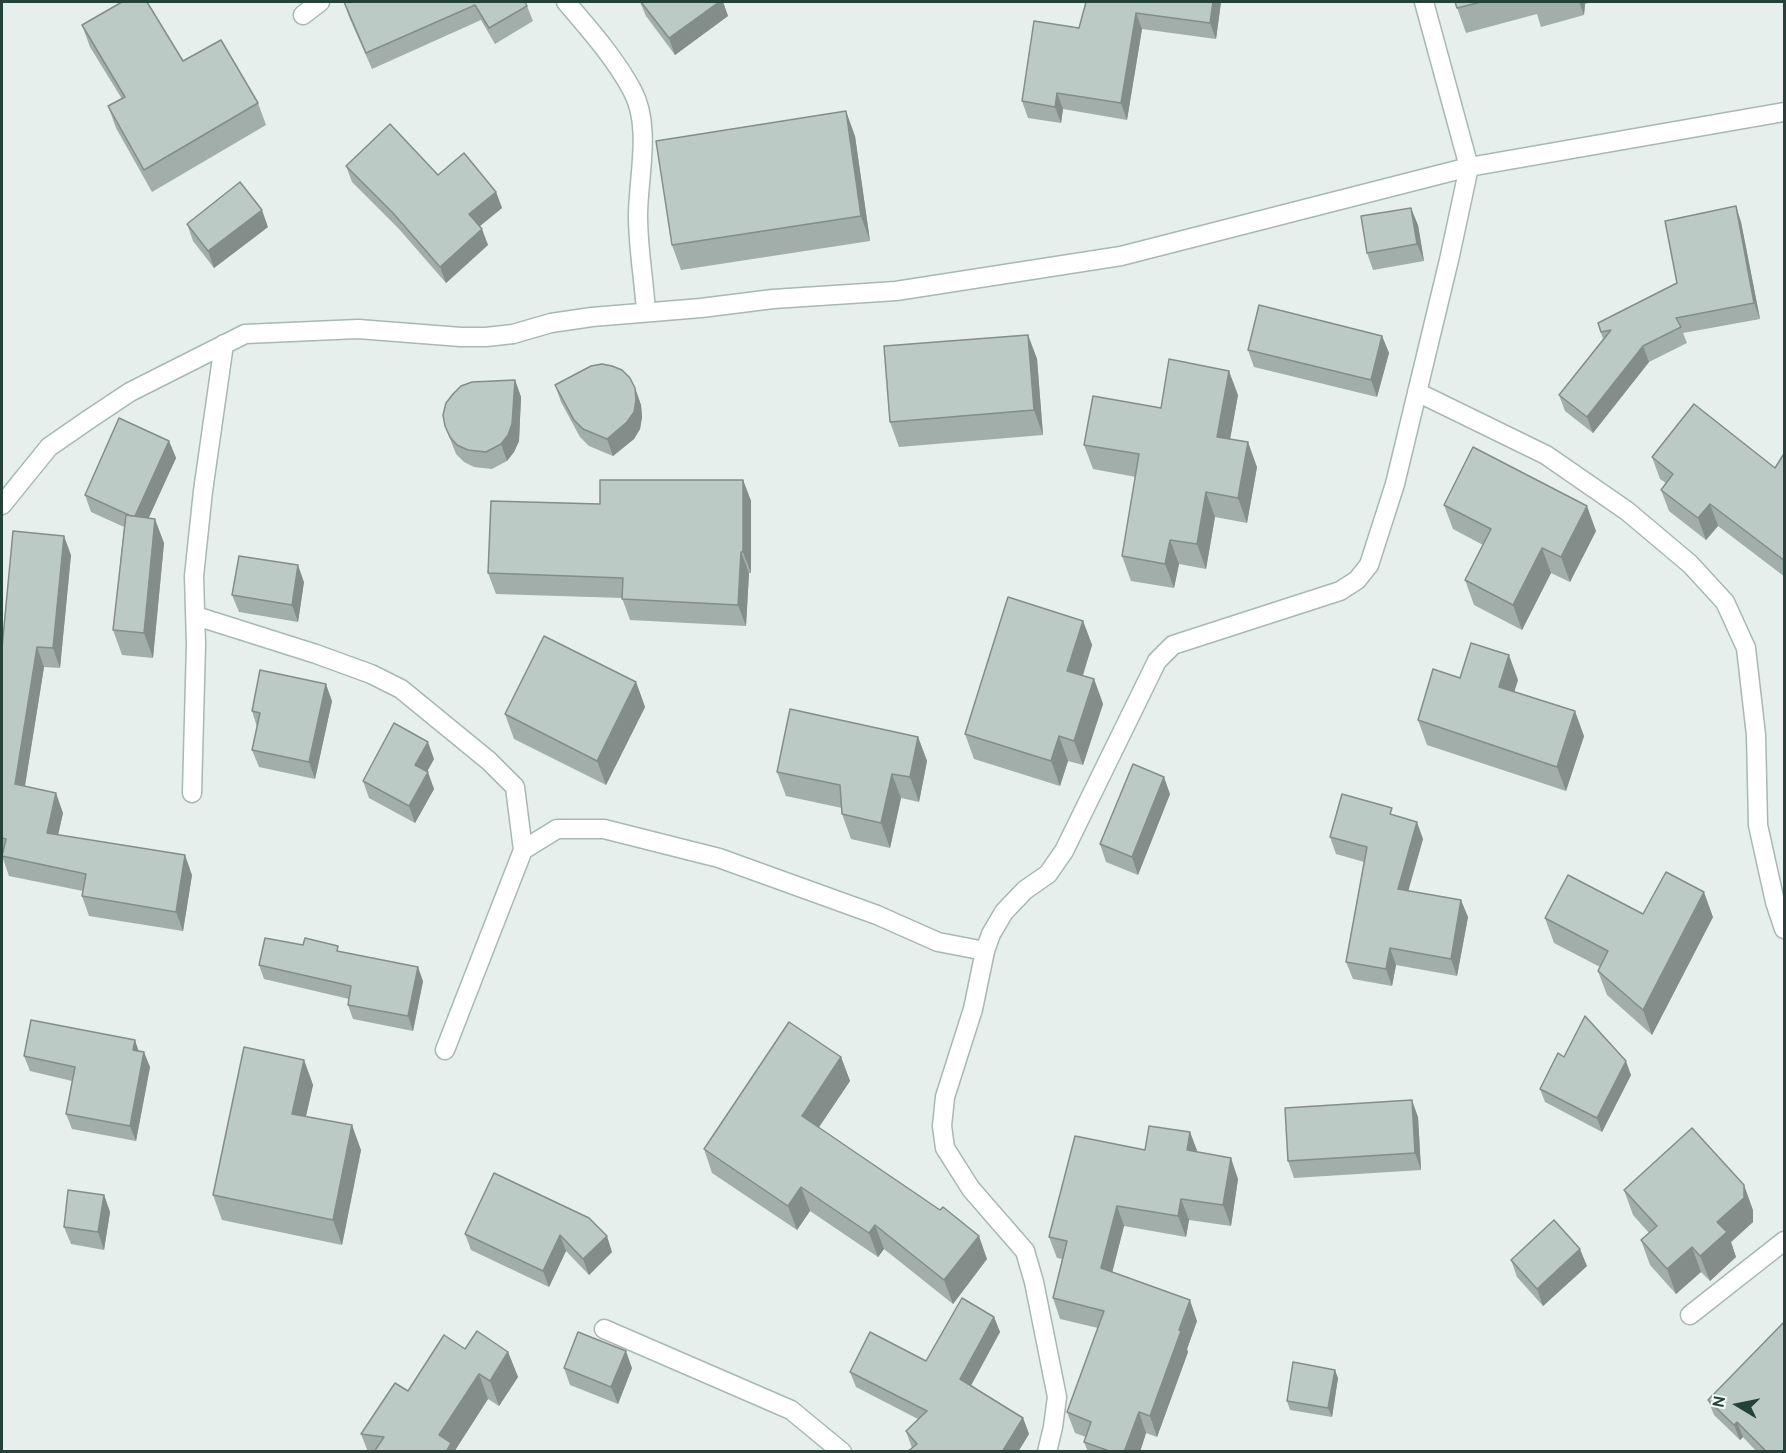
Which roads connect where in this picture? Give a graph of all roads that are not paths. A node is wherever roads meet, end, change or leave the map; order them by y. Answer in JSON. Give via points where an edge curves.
{"nodes":[{"id":1,"x":320,"y":2,"type":"edge"},
{"id":2,"x":566,"y":2,"type":"edge"},
{"id":3,"x":1424,"y":2,"type":"edge"},
{"id":4,"x":303,"y":15,"type":"dead end"},
{"id":5,"x":1785,"y":112,"type":"edge"},
{"id":6,"x":1469,"y":166,"type":"junction"},
{"id":7,"x":646,"y":312,"type":"junction"},
{"id":8,"x":224,"y":344,"type":"junction"},
{"id":9,"x":1417,"y":392,"type":"junction"},
{"id":10,"x":2,"y":505,"type":"edge"},
{"id":11,"x":196,"y":616,"type":"junction"},
{"id":12,"x":192,"y":793,"type":"dead end"},
{"id":13,"x":523,"y":850,"type":"junction"},
{"id":14,"x":1785,"y":929,"type":"edge"},
{"id":15,"x":986,"y":951,"type":"junction"},
{"id":16,"x":445,"y":1050,"type":"dead end"},
{"id":17,"x":1785,"y":1241,"type":"edge"},
{"id":18,"x":1690,"y":1315,"type":"dead end"},
{"id":19,"x":604,"y":1329,"type":"dead end"},
{"id":20,"x":842,"y":1452,"type":"edge"},
{"id":21,"x":1047,"y":1452,"type":"edge"}],
"edges":[{"from":1,"to":4,"type":"street"},
{"from":2,"to":7,"type":"street","via":[[633,90],[639,109],[643,145],[638,216]]},
{"from":3,"to":6,"type":"street"},
{"from":5,"to":6,"type":"street"},
{"from":6,"to":7,"type":"street","via":[[1121,256],[896,291]]},
{"from":6,"to":9,"type":"street"},
{"from":7,"to":8,"type":"street","via":[[551,323],[486,337],[358,329],[245,334]]},
{"from":8,"to":10,"type":"street","via":[[130,392],[49,447]]},
{"from":8,"to":11,"type":"street","via":[[194,576]]},
{"from":9,"to":14,"type":"street","via":[[1555,461],[1627,511],[1690,564],[1725,602],[1746,648],[1756,735],[1758,825]]},
{"from":9,"to":15,"type":"street","via":[[1395,484],[1369,565],[1341,591],[1173,645],[1157,661],[1064,851],[1048,874],[1004,912]]},
{"from":11,"to":12,"type":"street"},
{"from":11,"to":13,"type":"street","via":[[316,654],[401,689],[489,761],[514,788]]},
{"from":13,"to":15,"type":"street","via":[[557,829],[604,829],[719,858],[877,915],[938,942]]},
{"from":13,"to":16,"type":"street"},
{"from":15,"to":21,"type":"street","via":[[973,1009],[945,1097],[942,1126],[945,1148],[971,1189],[1025,1251],[1057,1397]]},
{"from":17,"to":18,"type":"street"},
{"from":19,"to":20,"type":"street","via":[[791,1410]]}]}
